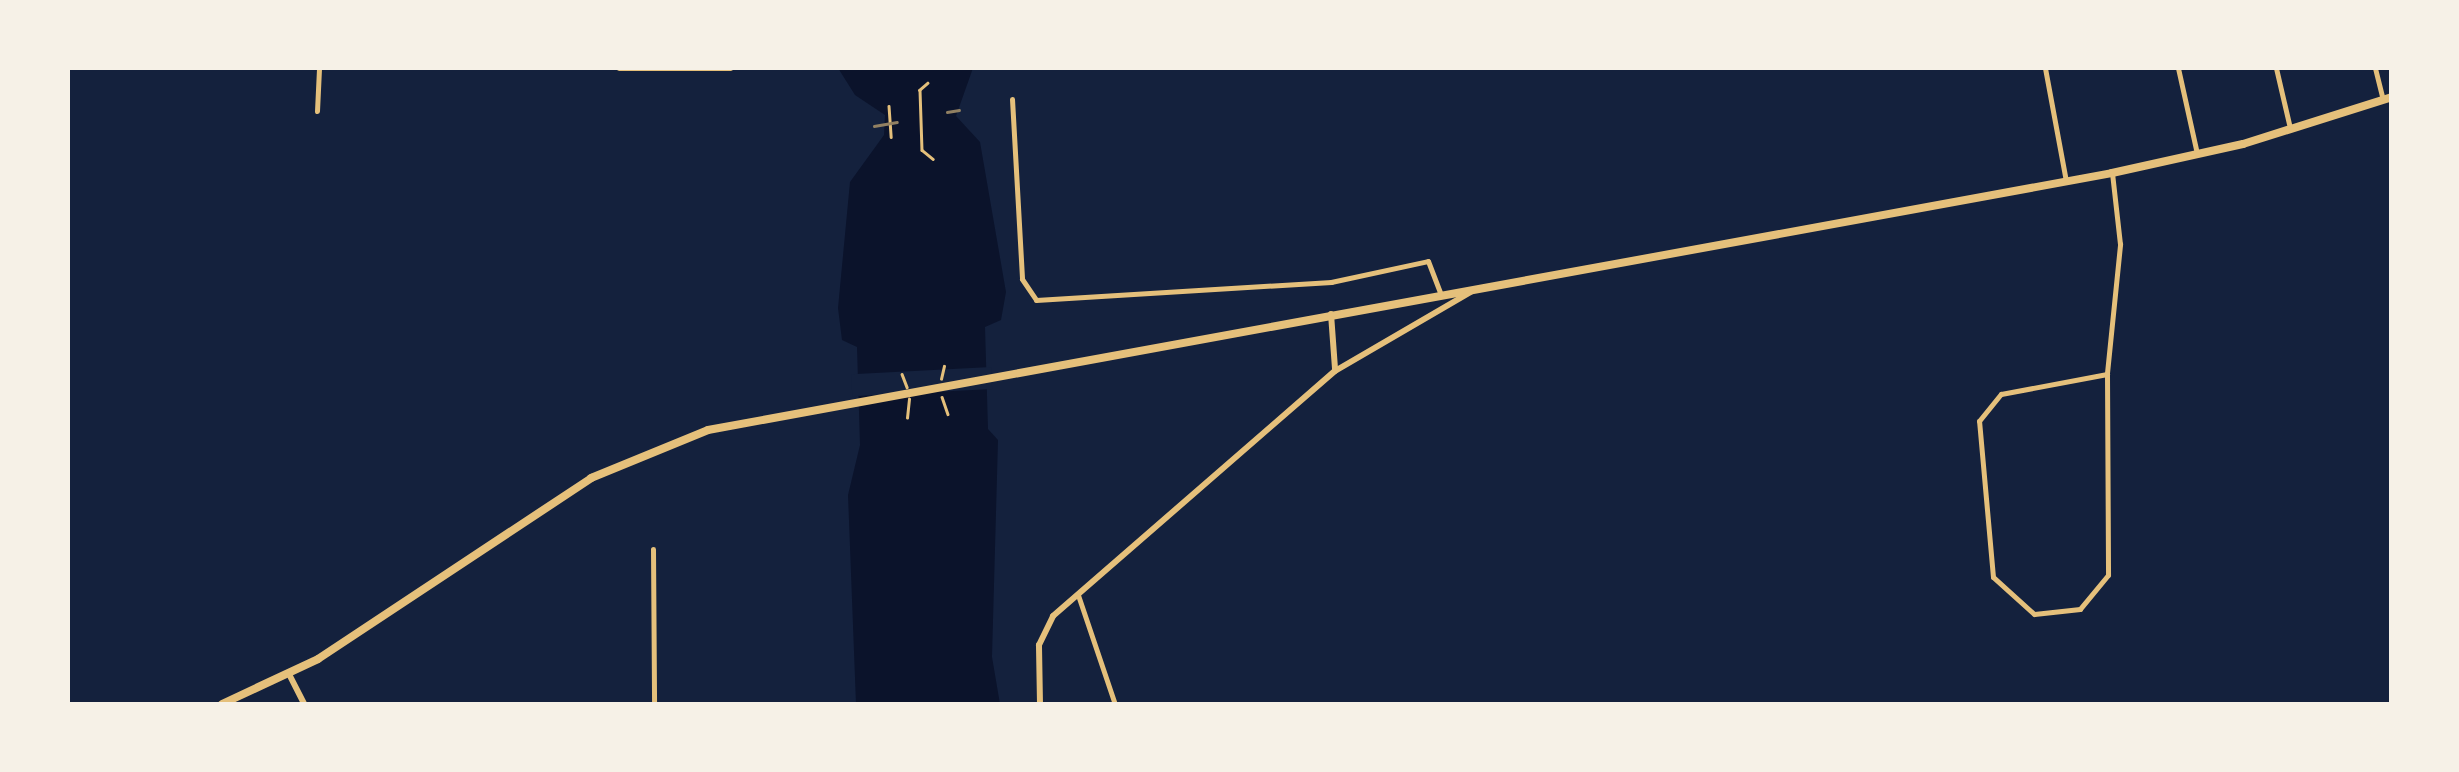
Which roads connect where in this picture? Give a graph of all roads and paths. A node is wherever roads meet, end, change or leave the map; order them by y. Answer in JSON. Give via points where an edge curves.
{"nodes":[{"id":1,"x":318,"y":68,"type":"edge"},
{"id":2,"x":619,"y":68,"type":"edge"},
{"id":3,"x":730,"y":68,"type":"edge"},
{"id":4,"x":2045,"y":68,"type":"edge"},
{"id":5,"x":2178,"y":68,"type":"edge"},
{"id":6,"x":2276,"y":68,"type":"edge"},
{"id":7,"x":2375,"y":68,"type":"edge"},
{"id":8,"x":928,"y":83,"type":"dead end"},
{"id":9,"x":2387,"y":98,"type":"edge"},
{"id":10,"x":1012,"y":99,"type":"dead end"},
{"id":11,"x":889,"y":106,"type":"dead end"},
{"id":12,"x":318,"y":112,"type":"dead end"},
{"id":13,"x":2290,"y":131,"type":"junction"},
{"id":14,"x":891,"y":137,"type":"dead end"},
{"id":15,"x":2198,"y":154,"type":"junction"},
{"id":16,"x":933,"y":159,"type":"dead end"},
{"id":17,"x":2112,"y":173,"type":"junction"},
{"id":18,"x":2066,"y":180,"type":"junction"},
{"id":19,"x":1483,"y":286,"type":"junction"},
{"id":20,"x":1440,"y":293,"type":"junction"},
{"id":21,"x":1331,"y":314,"type":"junction"},
{"id":22,"x":1335,"y":371,"type":"junction"},
{"id":23,"x":2107,"y":374,"type":"junction"},
{"id":24,"x":653,"y":549,"type":"dead end"},
{"id":25,"x":1078,"y":594,"type":"junction"},
{"id":26,"x":290,"y":676,"type":"junction"},
{"id":27,"x":222,"y":704,"type":"edge"},
{"id":28,"x":304,"y":704,"type":"edge"},
{"id":29,"x":654,"y":704,"type":"edge"},
{"id":30,"x":1040,"y":704,"type":"edge"},
{"id":31,"x":1115,"y":704,"type":"edge"}],
"edges":[{"from":1,"to":12,"type":"street"},
{"from":2,"to":3,"type":"street"},
{"from":4,"to":18,"type":"street"},
{"from":5,"to":15,"type":"street"},
{"from":6,"to":13,"type":"street"},
{"from":7,"to":9,"type":"street"},
{"from":8,"to":16,"type":"path","via":[[920,90],[922,150]]},
{"from":9,"to":13,"type":"main road"},
{"from":10,"to":20,"type":"street","via":[[1022,279],[1036,300],[1332,282],[1428,261]]},
{"from":11,"to":14,"type":"path"},
{"from":13,"to":15,"type":"main road"},
{"from":15,"to":17,"type":"main road"},
{"from":17,"to":18,"type":"main road"},
{"from":17,"to":23,"type":"street","via":[[2120,244]]},
{"from":18,"to":19,"type":"main road"},
{"from":19,"to":20,"type":"main road"},
{"from":19,"to":22,"type":"street"},
{"from":20,"to":21,"type":"main road"},
{"from":21,"to":22,"type":"street"},
{"from":21,"to":26,"type":"main road","via":[[708,430],[626,460]]},
{"from":22,"to":25,"type":"street"},
{"from":23,"to":23,"type":"street","via":[[2108,575],[2080,609],[2034,614],[1994,577],[1979,421],[2001,394]]},
{"from":24,"to":29,"type":"street"},
{"from":25,"to":30,"type":"street","via":[[1042,635]]},
{"from":25,"to":31,"type":"street"},
{"from":26,"to":27,"type":"main road"},
{"from":26,"to":28,"type":"street"}]}
